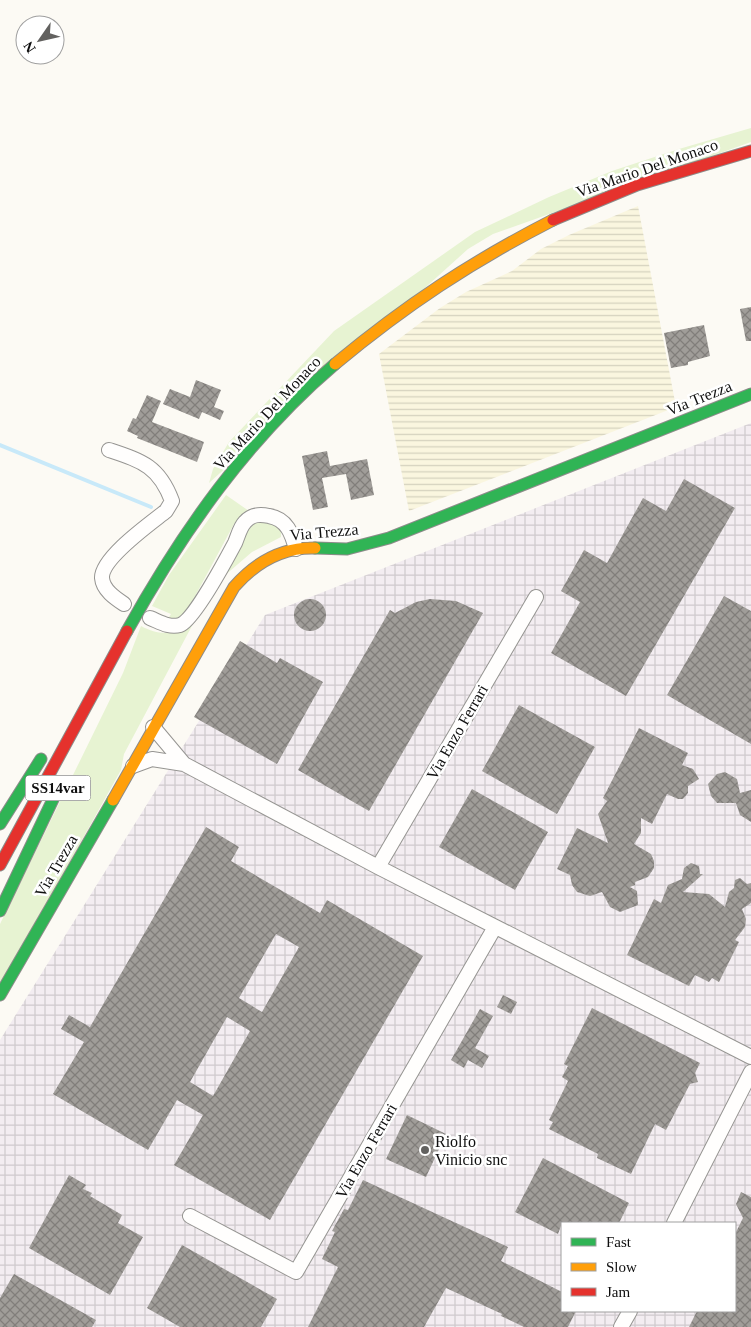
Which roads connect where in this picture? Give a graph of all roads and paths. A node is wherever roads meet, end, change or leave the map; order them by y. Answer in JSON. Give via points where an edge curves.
{"nodes":[{"id":1,"x":751,"y":151,"type":"edge"},
{"id":2,"x":751,"y":394,"type":"edge"},
{"id":3,"x":109,"y":450,"type":"dead end"},
{"id":4,"x":296,"y":549,"type":"junction"},
{"id":5,"x":536,"y":597,"type":"dead end"},
{"id":6,"x":124,"y":604,"type":"dead end"},
{"id":7,"x":150,"y":618,"type":"dead end"},
{"id":8,"x":110,"y":662,"type":"junction"},
{"id":9,"x":68,"y":715,"type":"dead end"},
{"id":10,"x":153,"y":728,"type":"junction"},
{"id":11,"x":146,"y":741,"type":"junction"},
{"id":12,"x":167,"y":744,"type":"junction"},
{"id":13,"x":49,"y":746,"type":"dead end"},
{"id":14,"x":75,"y":752,"type":"dead end"},
{"id":15,"x":166,"y":760,"type":"junction"},
{"id":16,"x":184,"y":764,"type":"junction"},
{"id":17,"x":133,"y":766,"type":"junction"},
{"id":18,"x":64,"y":776,"type":"dead end"},
{"id":19,"x":0,"y":824,"type":"edge"},
{"id":20,"x":0,"y":865,"type":"edge"},
{"id":21,"x":378,"y":867,"type":"junction"},
{"id":22,"x":0,"y":911,"type":"edge"},
{"id":23,"x":495,"y":927,"type":"junction"},
{"id":24,"x":0,"y":995,"type":"edge"},
{"id":25,"x":751,"y":1056,"type":"edge"},
{"id":26,"x":751,"y":1072,"type":"edge"},
{"id":27,"x":190,"y":1216,"type":"dead end"},
{"id":28,"x":675,"y":1222,"type":"edge"},
{"id":29,"x":630,"y":1312,"type":"edge"},
{"id":30,"x":622,"y":1327,"type":"edge"}],
"edges":[{"from":1,"to":8,"type":"main road","name":"Via Mario Del Monaco","via":[[620,191],[542,225],[442,283],[370,335],[290,406],[216,491],[160,571]]},
{"from":2,"to":4,"type":"main road","name":"Via Trezza","via":[[389,538],[346,549]]},
{"from":3,"to":6,"type":"street","via":[[152,468],[165,482],[172,501],[166,511],[112,557],[104,569],[102,579],[105,588]]},
{"from":4,"to":7,"type":"street","via":[[291,531],[284,523],[273,516],[253,516],[245,522],[187,620],[180,625],[168,626]]},
{"from":4,"to":10,"type":"main road","name":"Via Trezza","via":[[264,560],[241,577]]},
{"from":5,"to":21,"type":"street","name":"Via Enzo Ferrari"},
{"from":8,"to":9,"type":"main road"},
{"from":8,"to":14,"type":"main road","number":"SS14var"},
{"from":8,"to":20,"type":"main road","name":"Via Mario Del Monaco"},
{"from":10,"to":11,"type":"main road","name":"Via Trezza"},
{"from":10,"to":12,"type":"street"},
{"from":11,"to":12,"type":"street"},
{"from":11,"to":15,"type":"street"},
{"from":11,"to":17,"type":"main road","name":"Via Trezza"},
{"from":12,"to":16,"type":"street"},
{"from":13,"to":19,"type":"main road","number":"SS14var"},
{"from":15,"to":16,"type":"street"},
{"from":15,"to":17,"type":"street","via":[[145,760]]},
{"from":16,"to":21,"type":"street"},
{"from":17,"to":24,"type":"main road","name":"Via Trezza"},
{"from":18,"to":22,"type":"main road","number":"SS14var"},
{"from":21,"to":23,"type":"street"},
{"from":23,"to":25,"type":"street"},
{"from":23,"to":27,"type":"street","name":"Via Enzo Ferrari","via":[[296,1272]]},
{"from":26,"to":28,"type":"street"},
{"from":29,"to":30,"type":"street"}]}
